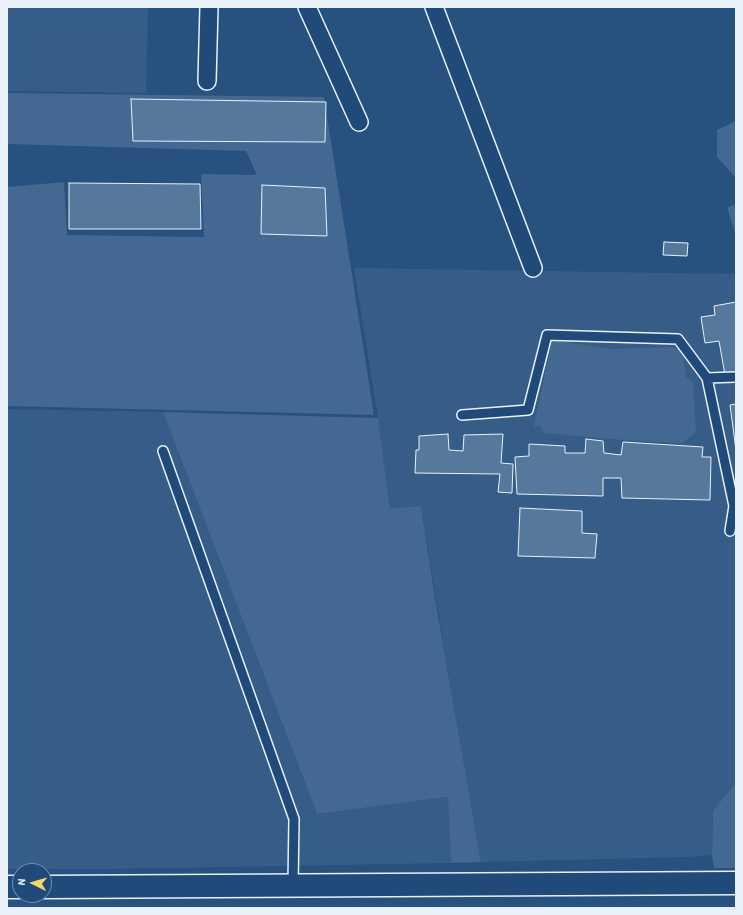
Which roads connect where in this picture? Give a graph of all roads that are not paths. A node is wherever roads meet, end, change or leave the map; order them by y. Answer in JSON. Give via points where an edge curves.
{"nodes":[{"id":1,"x":209,"y":7,"type":"edge"},
{"id":2,"x":307,"y":7,"type":"edge"},
{"id":3,"x":434,"y":7,"type":"edge"},
{"id":4,"x":207,"y":81,"type":"dead end"},
{"id":5,"x":360,"y":122,"type":"dead end"},
{"id":6,"x":533,"y":268,"type":"dead end"},
{"id":7,"x":736,"y":377,"type":"edge"},
{"id":8,"x":707,"y":378,"type":"junction"},
{"id":9,"x":462,"y":415,"type":"dead end"},
{"id":10,"x":163,"y":450,"type":"dead end"},
{"id":11,"x":730,"y":531,"type":"dead end"},
{"id":12,"x":736,"y":883,"type":"edge"},
{"id":13,"x":293,"y":885,"type":"junction"},
{"id":14,"x":52,"y":887,"type":"edge"}],
"edges":[{"from":1,"to":4,"type":"street"},
{"from":2,"to":5,"type":"street"},
{"from":3,"to":6,"type":"street"},
{"from":7,"to":8,"type":"lane"},
{"from":8,"to":9,"type":"lane","via":[[678,338],[547,335],[528,410]]},
{"from":8,"to":11,"type":"lane","via":[[734,506]]},
{"from":10,"to":13,"type":"lane","via":[[294,819]]},
{"from":12,"to":13,"type":"street"},
{"from":13,"to":14,"type":"street"}]}
